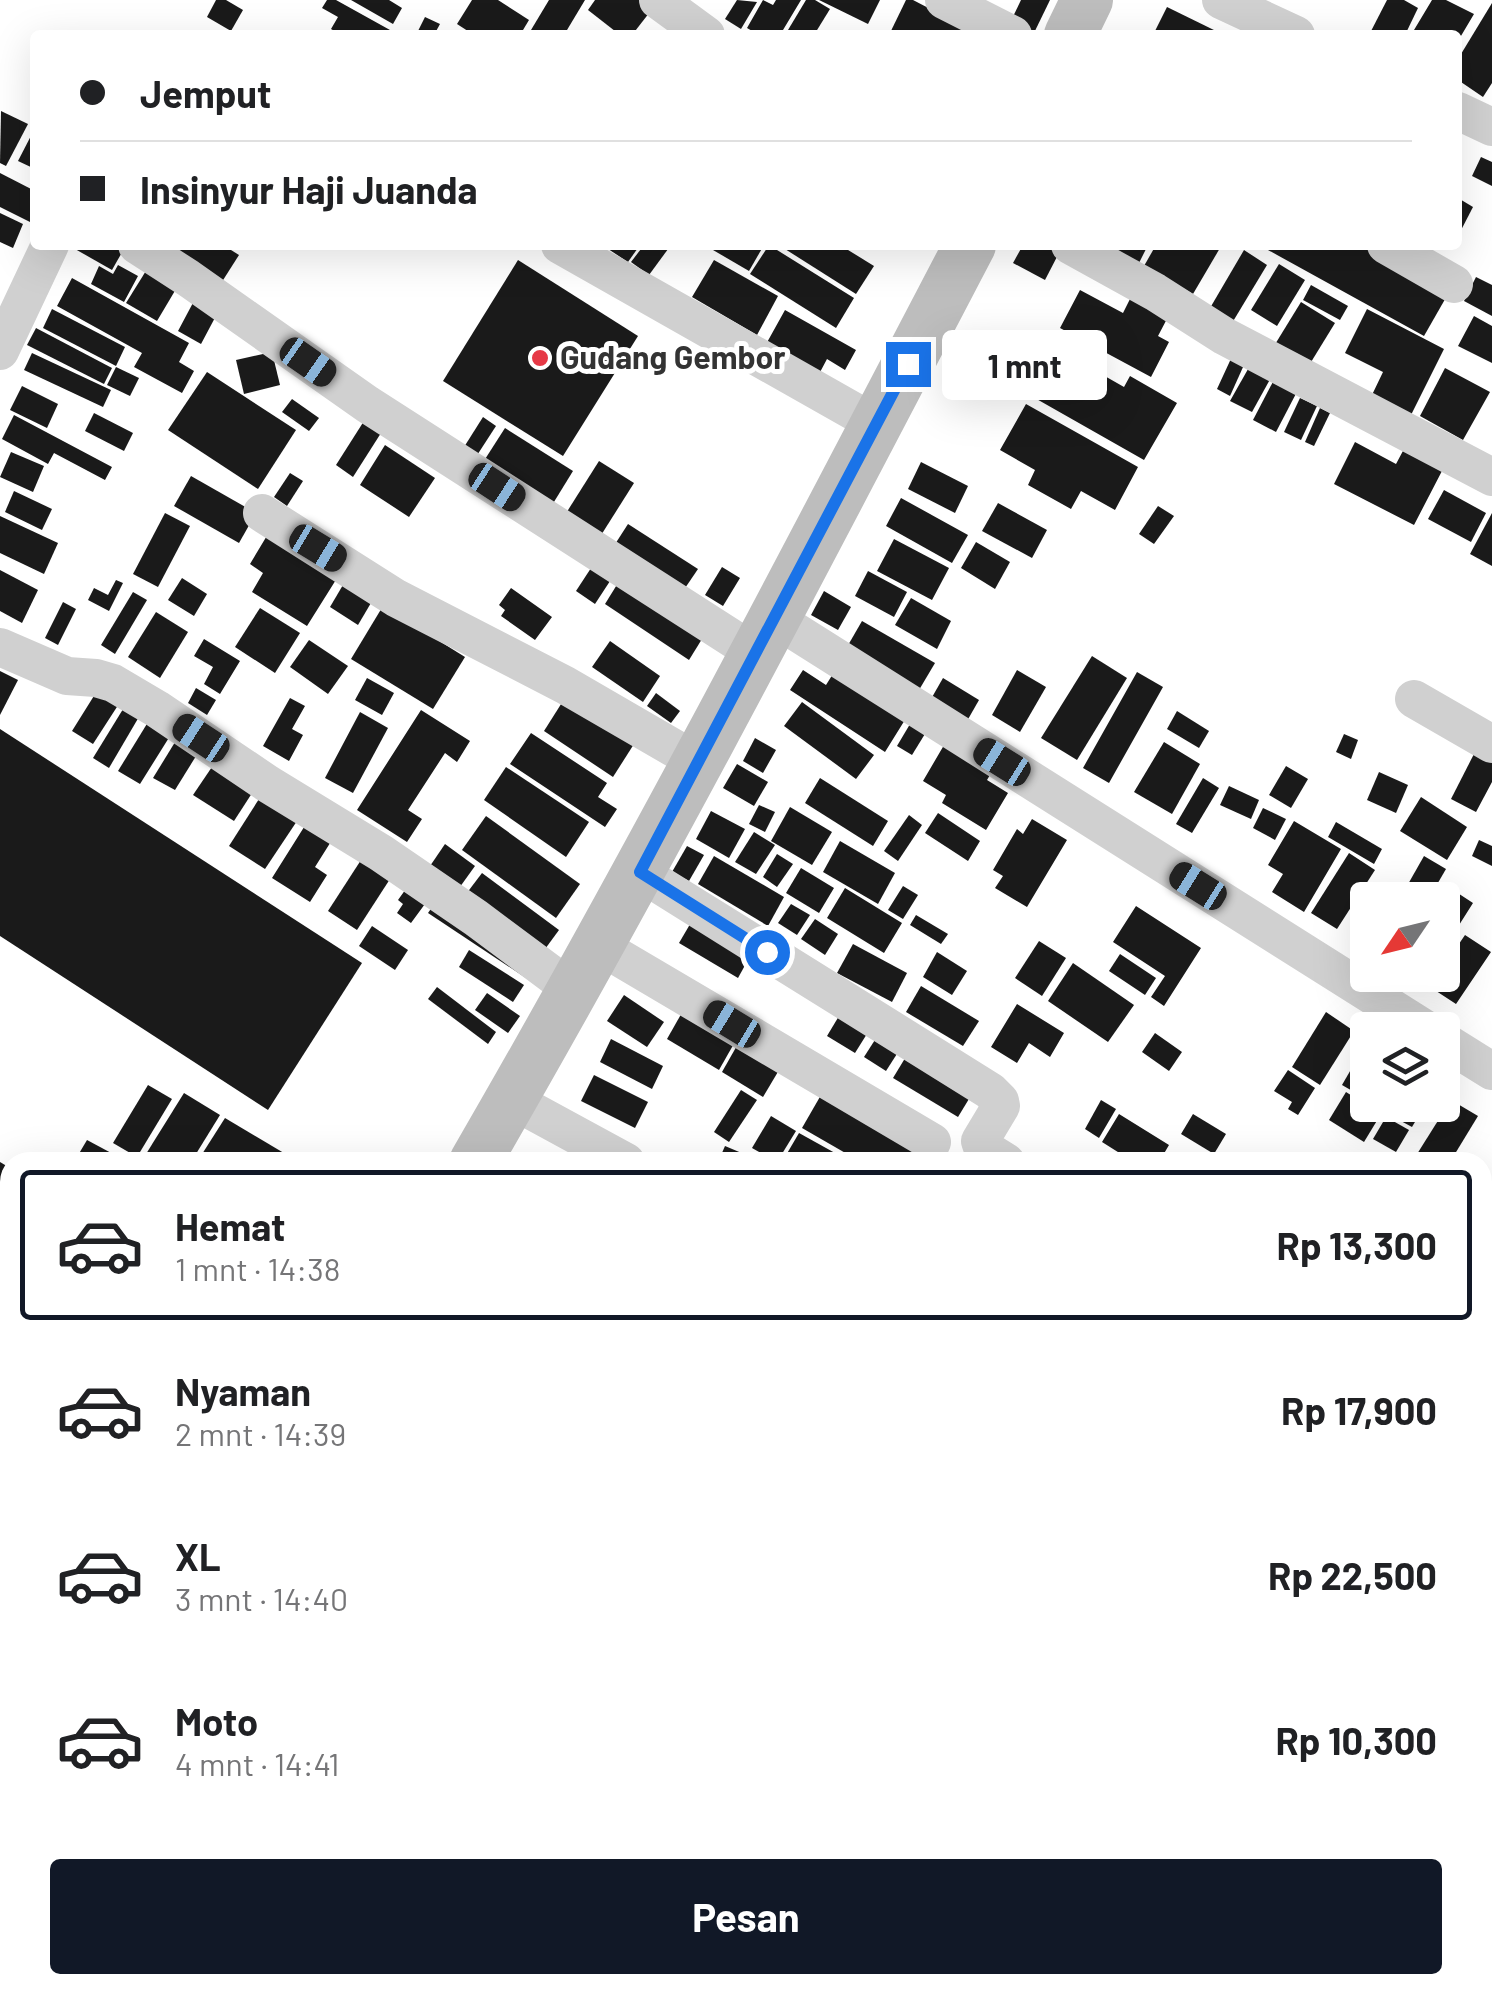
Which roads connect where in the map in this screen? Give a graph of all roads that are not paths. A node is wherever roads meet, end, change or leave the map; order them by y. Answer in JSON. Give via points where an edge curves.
{"nodes":[{"id":1,"x":658,"y":0,"type":"edge"},
{"id":2,"x":944,"y":0,"type":"edge"},
{"id":3,"x":1088,"y":0,"type":"edge"},
{"id":4,"x":1221,"y":0,"type":"edge"},
{"id":5,"x":699,"y":30,"type":"edge"},
{"id":6,"x":1003,"y":30,"type":"edge"},
{"id":7,"x":1073,"y":30,"type":"edge"},
{"id":8,"x":1285,"y":30,"type":"edge"},
{"id":9,"x":1462,"y":113,"type":"edge"},
{"id":10,"x":1492,"y":127,"type":"edge"},
{"id":11,"x":48,"y":250,"type":"edge"},
{"id":12,"x":144,"y":250,"type":"edge"},
{"id":13,"x":569,"y":250,"type":"edge"},
{"id":14,"x":967,"y":250,"type":"edge"},
{"id":15,"x":1079,"y":250,"type":"edge"},
{"id":16,"x":1395,"y":250,"type":"edge"},
{"id":17,"x":1454,"y":284,"type":"dead end"},
{"id":18,"x":0,"y":350,"type":"edge"},
{"id":19,"x":876,"y":424,"type":"junction"},
{"id":20,"x":1492,"y":477,"type":"edge"},
{"id":21,"x":262,"y":513,"type":"dead end"},
{"id":22,"x":764,"y":636,"type":"junction"},
{"id":23,"x":0,"y":646,"type":"edge"},
{"id":24,"x":1414,"y":698,"type":"dead end"},
{"id":25,"x":1492,"y":744,"type":"edge"},
{"id":26,"x":696,"y":762,"type":"junction"},
{"id":27,"x":640,"y":872,"type":"junction"},
{"id":28,"x":598,"y":946,"type":"junction"},
{"id":29,"x":574,"y":991,"type":"junction"},
{"id":30,"x":1396,"y":1012,"type":"edge"},
{"id":31,"x":1460,"y":1051,"type":"edge"},
{"id":32,"x":1492,"y":1071,"type":"edge"},
{"id":33,"x":512,"y":1100,"type":"junction"},
{"id":34,"x":932,"y":1142,"type":"dead end"},
{"id":35,"x":481,"y":1152,"type":"edge"},
{"id":36,"x":608,"y":1152,"type":"edge"},
{"id":37,"x":990,"y":1152,"type":"edge"}],
"edges":[{"from":1,"to":5,"type":"street"},
{"from":2,"to":6,"type":"street"},
{"from":3,"to":7,"type":"street"},
{"from":4,"to":8,"type":"street"},
{"from":9,"to":10,"type":"street"},
{"from":11,"to":18,"type":"street"},
{"from":12,"to":22,"type":"street","via":[[368,404]]},
{"from":13,"to":19,"type":"street"},
{"from":14,"to":19,"type":"street"},
{"from":15,"to":20,"type":"street","via":[[1224,336]]},
{"from":16,"to":17,"type":"street"},
{"from":19,"to":22,"type":"street"},
{"from":21,"to":26,"type":"street","via":[[396,598]]},
{"from":22,"to":26,"type":"street"},
{"from":22,"to":30,"type":"street"},
{"from":23,"to":29,"type":"street","via":[[67,676],[113,684],[157,709],[382,852]]},
{"from":24,"to":25,"type":"street"},
{"from":26,"to":27,"type":"street"},
{"from":27,"to":28,"type":"street"},
{"from":27,"to":37,"type":"street","via":[[990,1090],[1001,1106],[980,1141]]},
{"from":28,"to":29,"type":"street"},
{"from":28,"to":34,"type":"street"},
{"from":29,"to":33,"type":"street"},
{"from":31,"to":32,"type":"street"},
{"from":33,"to":35,"type":"street"},
{"from":33,"to":36,"type":"street"}]}
